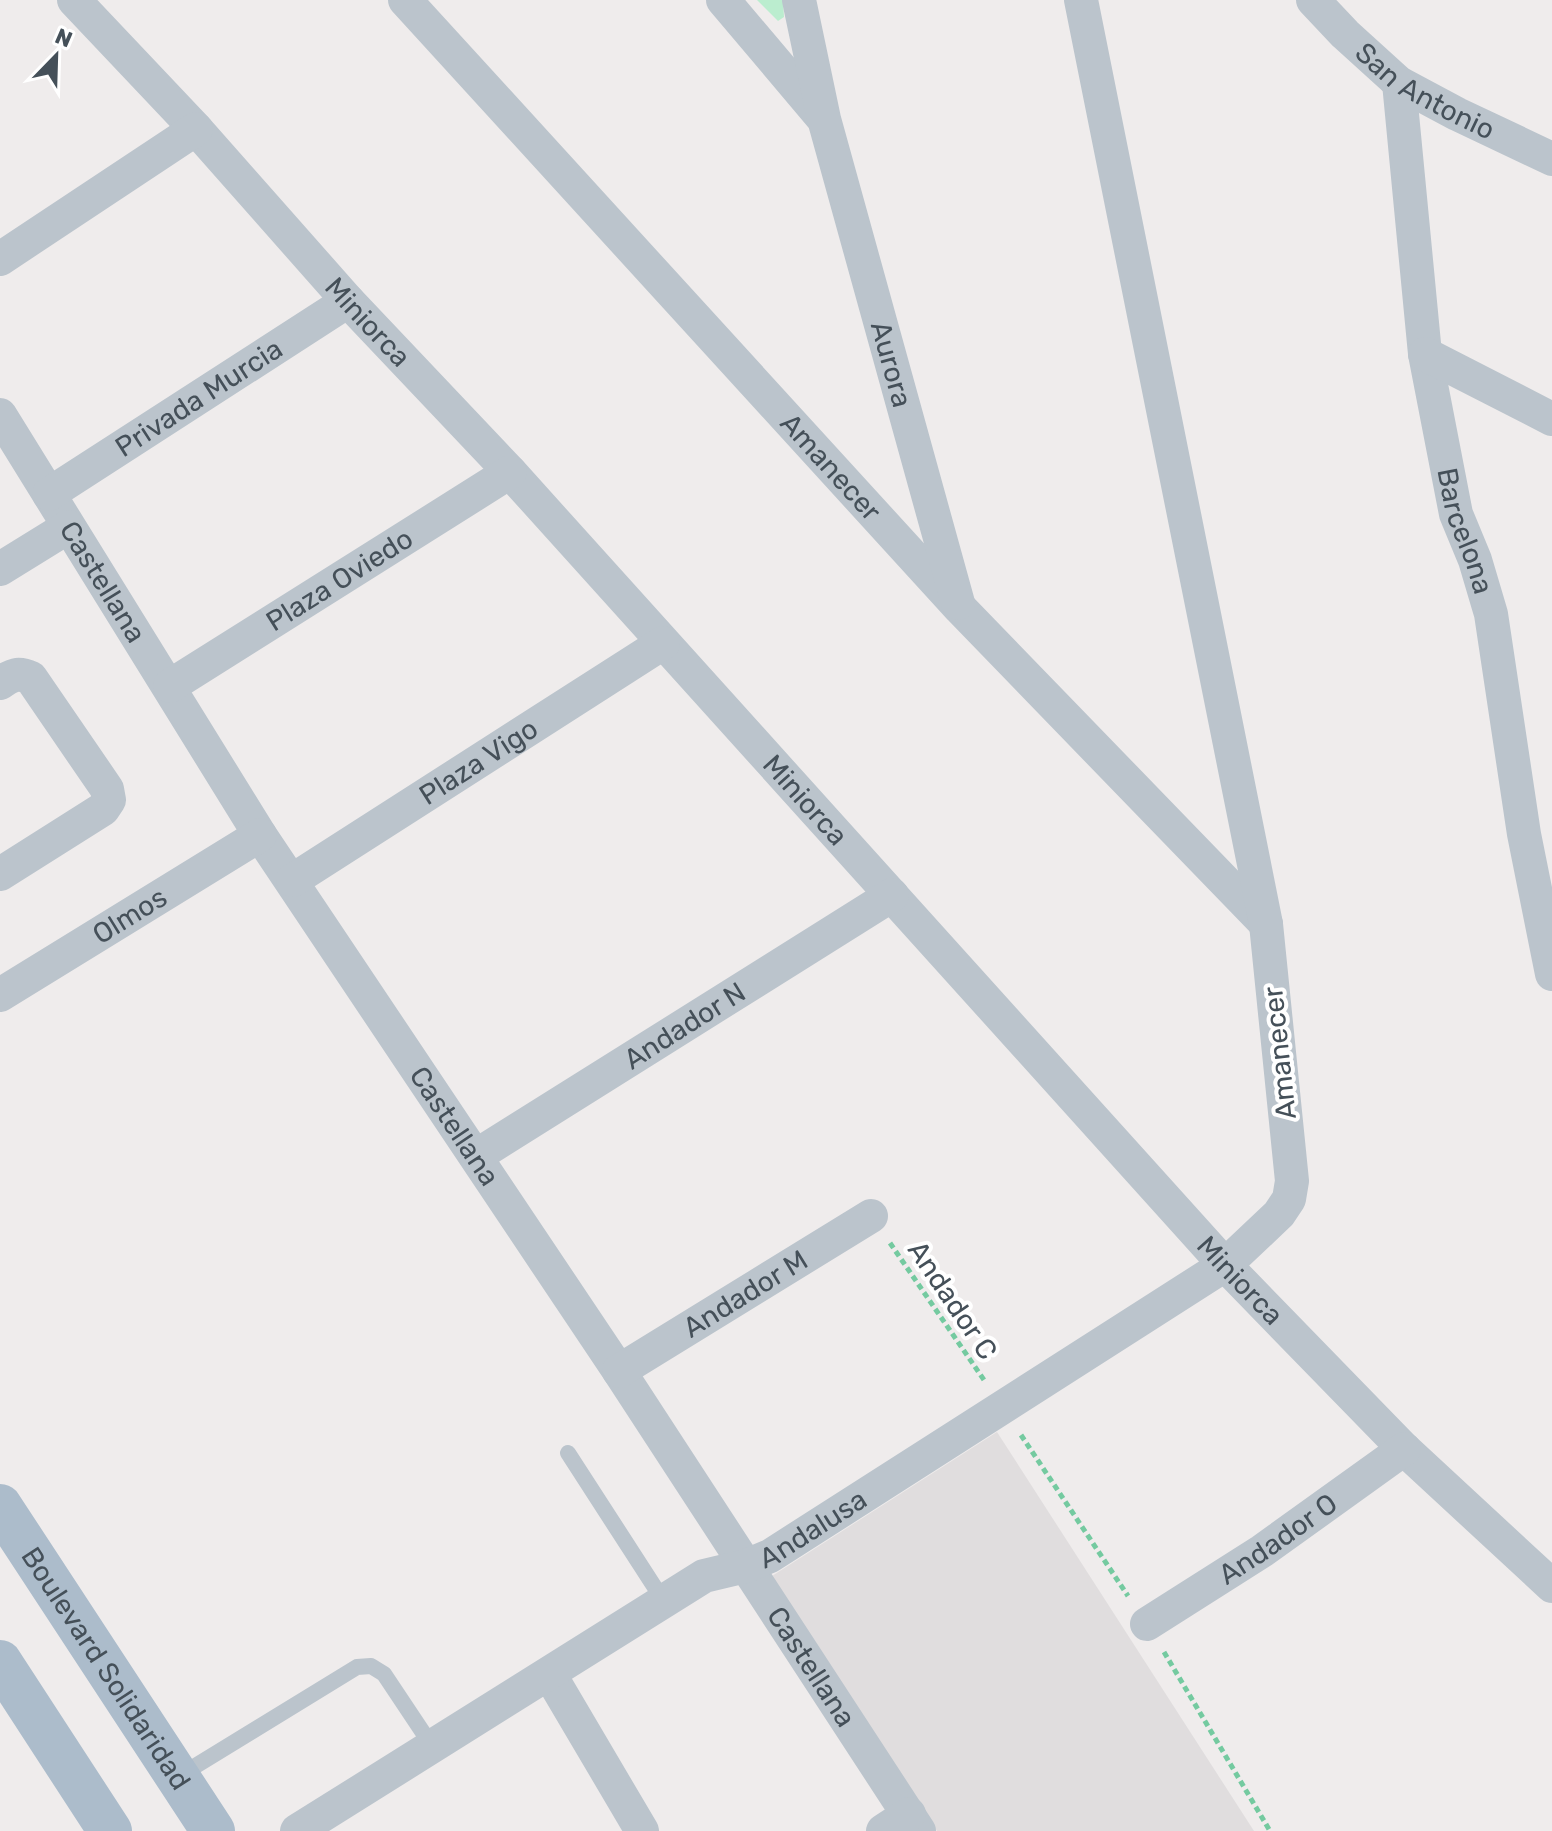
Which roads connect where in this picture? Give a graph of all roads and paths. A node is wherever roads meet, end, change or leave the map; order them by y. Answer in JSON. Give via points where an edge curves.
{"nodes":[{"id":1,"x":74,"y":0,"type":"edge"},
{"id":2,"x":405,"y":0,"type":"edge"},
{"id":3,"x":723,"y":0,"type":"edge"},
{"id":4,"x":799,"y":0,"type":"edge"},
{"id":5,"x":1081,"y":0,"type":"edge"},
{"id":6,"x":1313,"y":0,"type":"edge"},
{"id":7,"x":1399,"y":83,"type":"junction"},
{"id":8,"x":824,"y":119,"type":"junction"},
{"id":9,"x":196,"y":129,"type":"junction"},
{"id":10,"x":1552,"y":159,"type":"edge"},
{"id":11,"x":0,"y":259,"type":"edge"},
{"id":12,"x":348,"y":301,"type":"junction"},
{"id":13,"x":1425,"y":354,"type":"junction"},
{"id":14,"x":0,"y":415,"type":"edge"},
{"id":15,"x":1552,"y":419,"type":"edge"},
{"id":16,"x":510,"y":472,"type":"junction"},
{"id":17,"x":49,"y":494,"type":"junction"},
{"id":18,"x":68,"y":527,"type":"junction"},
{"id":19,"x":0,"y":569,"type":"edge"},
{"id":20,"x":960,"y":608,"type":"junction"},
{"id":21,"x":663,"y":643,"type":"junction"},
{"id":22,"x":0,"y":683,"type":"edge"},
{"id":23,"x":170,"y":686,"type":"junction"},
{"id":24,"x":260,"y":835,"type":"junction"},
{"id":25,"x":0,"y":874,"type":"edge"},
{"id":26,"x":293,"y":880,"type":"junction"},
{"id":27,"x":892,"y":895,"type":"junction"},
{"id":28,"x":1266,"y":924,"type":"junction"},
{"id":29,"x":1552,"y":974,"type":"edge"},
{"id":30,"x":0,"y":995,"type":"edge"},
{"id":31,"x":476,"y":1156,"type":"junction"},
{"id":32,"x":1292,"y":1181,"type":"joint"},
{"id":33,"x":871,"y":1216,"type":"joint"},
{"id":34,"x":1225,"y":1265,"type":"junction"},
{"id":35,"x":619,"y":1371,"type":"junction"},
{"id":36,"x":1002,"y":1407,"type":"junction"},
{"id":37,"x":1404,"y":1449,"type":"junction"},
{"id":38,"x":568,"y":1453,"type":"dead end"},
{"id":39,"x":0,"y":1506,"type":"edge"},
{"id":40,"x":746,"y":1566,"type":"junction"},
{"id":41,"x":1552,"y":1586,"type":"edge"},
{"id":42,"x":663,"y":1600,"type":"junction"},
{"id":43,"x":1147,"y":1624,"type":"dead end"},
{"id":44,"x":0,"y":1662,"type":"edge"},
{"id":45,"x":550,"y":1675,"type":"junction"},
{"id":46,"x":432,"y":1746,"type":"junction"},
{"id":47,"x":177,"y":1777,"type":"junction"},
{"id":48,"x":904,"y":1825,"type":"edge"},
{"id":49,"x":110,"y":1831,"type":"edge"},
{"id":50,"x":213,"y":1831,"type":"edge"},
{"id":51,"x":297,"y":1831,"type":"edge"},
{"id":52,"x":642,"y":1831,"type":"edge"}],
"edges":[{"from":1,"to":9,"type":"street","name":"Miniorca"},
{"from":2,"to":20,"type":"street","name":"Amanecer"},
{"from":3,"to":8,"type":"street","name":"Aurora"},
{"from":4,"to":8,"type":"street","name":"Aurora"},
{"from":5,"to":28,"type":"street","name":"Amanecer"},
{"from":6,"to":7,"type":"street","name":"San Antonio"},
{"from":7,"to":10,"type":"street","name":"San Antonio"},
{"from":7,"to":13,"type":"street","name":"Barcelona"},
{"from":8,"to":20,"type":"street","name":"Aurora"},
{"from":9,"to":11,"type":"street"},
{"from":9,"to":12,"type":"street","name":"Miniorca"},
{"from":12,"to":16,"type":"street","name":"Miniorca"},
{"from":12,"to":17,"type":"street","name":"Privada Murcia"},
{"from":13,"to":15,"type":"street"},
{"from":13,"to":29,"type":"street","name":"Barcelona","via":[[1456,514],[1491,614],[1524,834]]},
{"from":14,"to":17,"type":"street","name":"Castellana"},
{"from":16,"to":21,"type":"street","name":"Miniorca"},
{"from":16,"to":23,"type":"street","name":"Plaza Oviedo"},
{"from":17,"to":18,"type":"street","name":"Castellana"},
{"from":18,"to":19,"type":"street"},
{"from":18,"to":23,"type":"street","name":"Castellana"},
{"from":20,"to":28,"type":"street","name":"Amanecer"},
{"from":21,"to":26,"type":"street","name":"Plaza Vigo"},
{"from":21,"to":27,"type":"street","name":"Miniorca"},
{"from":22,"to":25,"type":"street","via":[[12,675],[31,678],[107,789],[109,800],[103,809]]},
{"from":23,"to":24,"type":"street","name":"Castellana"},
{"from":24,"to":26,"type":"street","name":"Castellana"},
{"from":24,"to":30,"type":"street","name":"Olmos"},
{"from":26,"to":31,"type":"street","name":"Castellana"},
{"from":27,"to":31,"type":"street","name":"Andador N"},
{"from":27,"to":34,"type":"street","name":"Miniorca"},
{"from":28,"to":32,"type":"street","name":"Amanecer"},
{"from":31,"to":35,"type":"street","name":"Castellana"},
{"from":32,"to":34,"type":"street","name":"Andalusa","via":[[1279,1214]]},
{"from":33,"to":35,"type":"street","name":"Andador M"},
{"from":33,"to":36,"type":"path","name":"Andador C"},
{"from":34,"to":36,"type":"street","name":"Andalusa"},
{"from":34,"to":37,"type":"street","name":"Miniorca"},
{"from":35,"to":40,"type":"street","name":"Castellana"},
{"from":36,"to":40,"type":"street","name":"Andalusa","via":[[770,1556]]},
{"from":37,"to":41,"type":"street","name":"Miniorca"},
{"from":37,"to":43,"type":"street","name":"Andador O","via":[[1262,1551]]},
{"from":38,"to":42,"type":"lane"},
{"from":39,"to":47,"type":"main road","name":"Boulevard Solidaridad"},
{"from":40,"to":42,"type":"street","name":"Andalusa","via":[[704,1576]]},
{"from":40,"to":48,"type":"street","name":"Castellana"},
{"from":42,"to":45,"type":"street","name":"Andalusa"},
{"from":44,"to":49,"type":"main road"},
{"from":45,"to":46,"type":"street","name":"Andalusa"},
{"from":45,"to":52,"type":"street"},
{"from":46,"to":47,"type":"lane","via":[[384,1674],[371,1666],[357,1667]]},
{"from":46,"to":51,"type":"street","name":"Andalusa"},
{"from":47,"to":50,"type":"main road","name":"Boulevard Solidaridad"}]}
